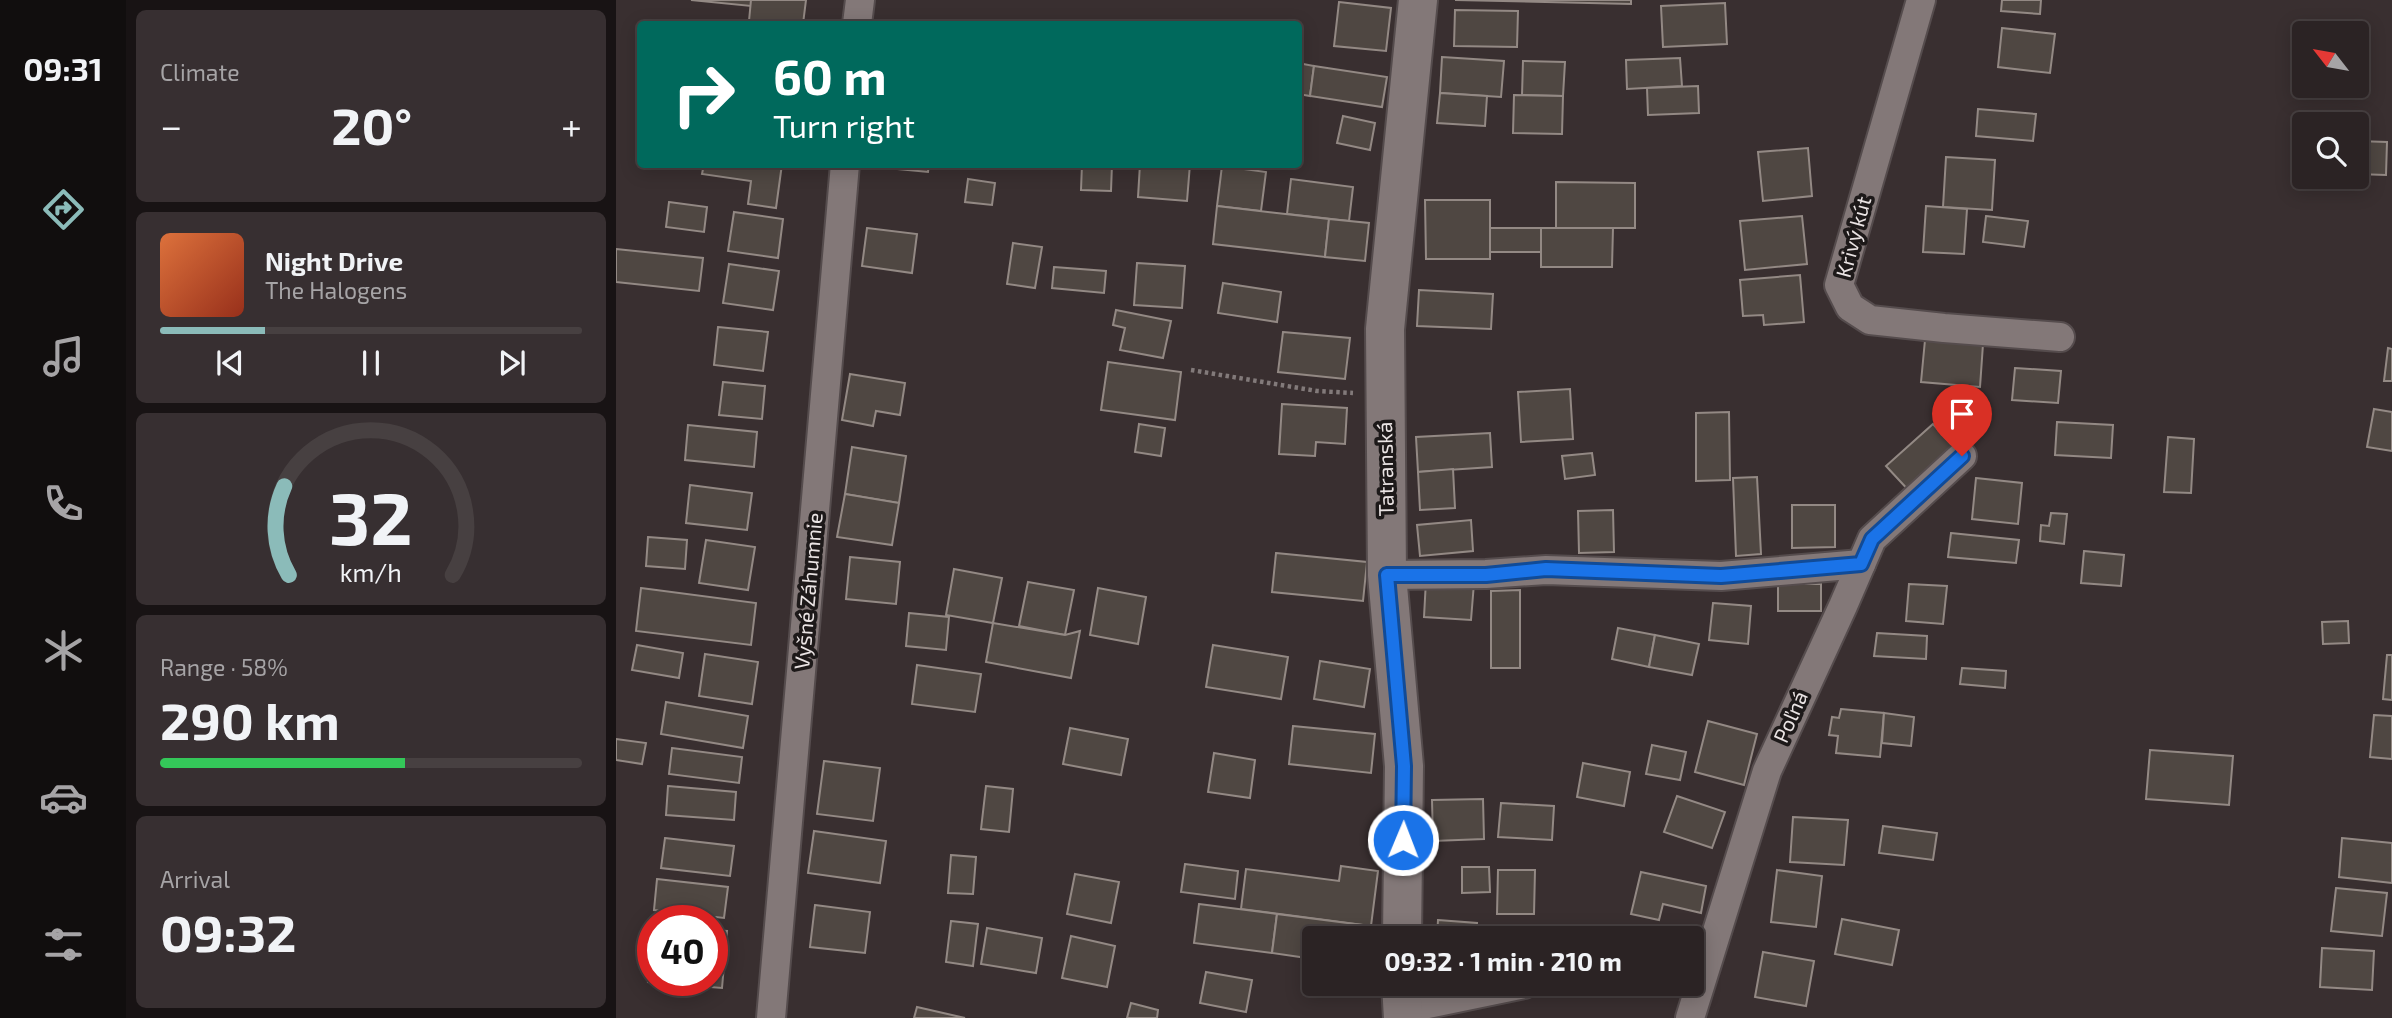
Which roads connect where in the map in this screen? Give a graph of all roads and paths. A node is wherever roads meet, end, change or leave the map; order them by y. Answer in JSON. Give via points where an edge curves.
{"nodes":[{"id":1,"x":859,"y":0,"type":"edge"},
{"id":2,"x":1418,"y":0,"type":"edge"},
{"id":3,"x":1921,"y":0,"type":"edge"},
{"id":4,"x":857,"y":21,"type":"edge"},
{"id":5,"x":845,"y":168,"type":"edge"},
{"id":6,"x":2060,"y":337,"type":"dead end"},
{"id":7,"x":1191,"y":370,"type":"dead end"},
{"id":8,"x":1385,"y":398,"type":"junction"},
{"id":9,"x":1962,"y":456,"type":"dead end"},
{"id":10,"x":1861,"y":564,"type":"junction"},
{"id":11,"x":1387,"y":575,"type":"junction"},
{"id":12,"x":1402,"y":926,"type":"edge"},
{"id":13,"x":1704,"y":951,"type":"edge"},
{"id":14,"x":1463,"y":996,"type":"edge"},
{"id":15,"x":1694,"y":996,"type":"edge"},
{"id":16,"x":1402,"y":1004,"type":"edge"},
{"id":17,"x":771,"y":1018,"type":"edge"},
{"id":18,"x":1690,"y":1018,"type":"edge"}],
"edges":[{"from":1,"to":4,"type":"street"},
{"from":2,"to":8,"type":"street","name":"Tatranská","via":[[1385,329]]},
{"from":3,"to":6,"type":"street","name":"Krivý kút","via":[[1839,285],[1850,307],[1870,320]]},
{"from":5,"to":17,"type":"street","name":"Vyšné Záhumnie"},
{"from":7,"to":8,"type":"path"},
{"from":8,"to":11,"type":"street","name":"Tatranská"},
{"from":9,"to":10,"type":"street","name":"Poľná","via":[[1872,539]]},
{"from":10,"to":11,"type":"street","via":[[1721,576],[1546,569],[1486,575]]},
{"from":10,"to":13,"type":"street","name":"Poľná","via":[[1767,771]]},
{"from":11,"to":12,"type":"street","name":"Tatranská","via":[[1404,766]]},
{"from":14,"to":16,"type":"street"},
{"from":15,"to":18,"type":"street","name":"Poľná"}]}
